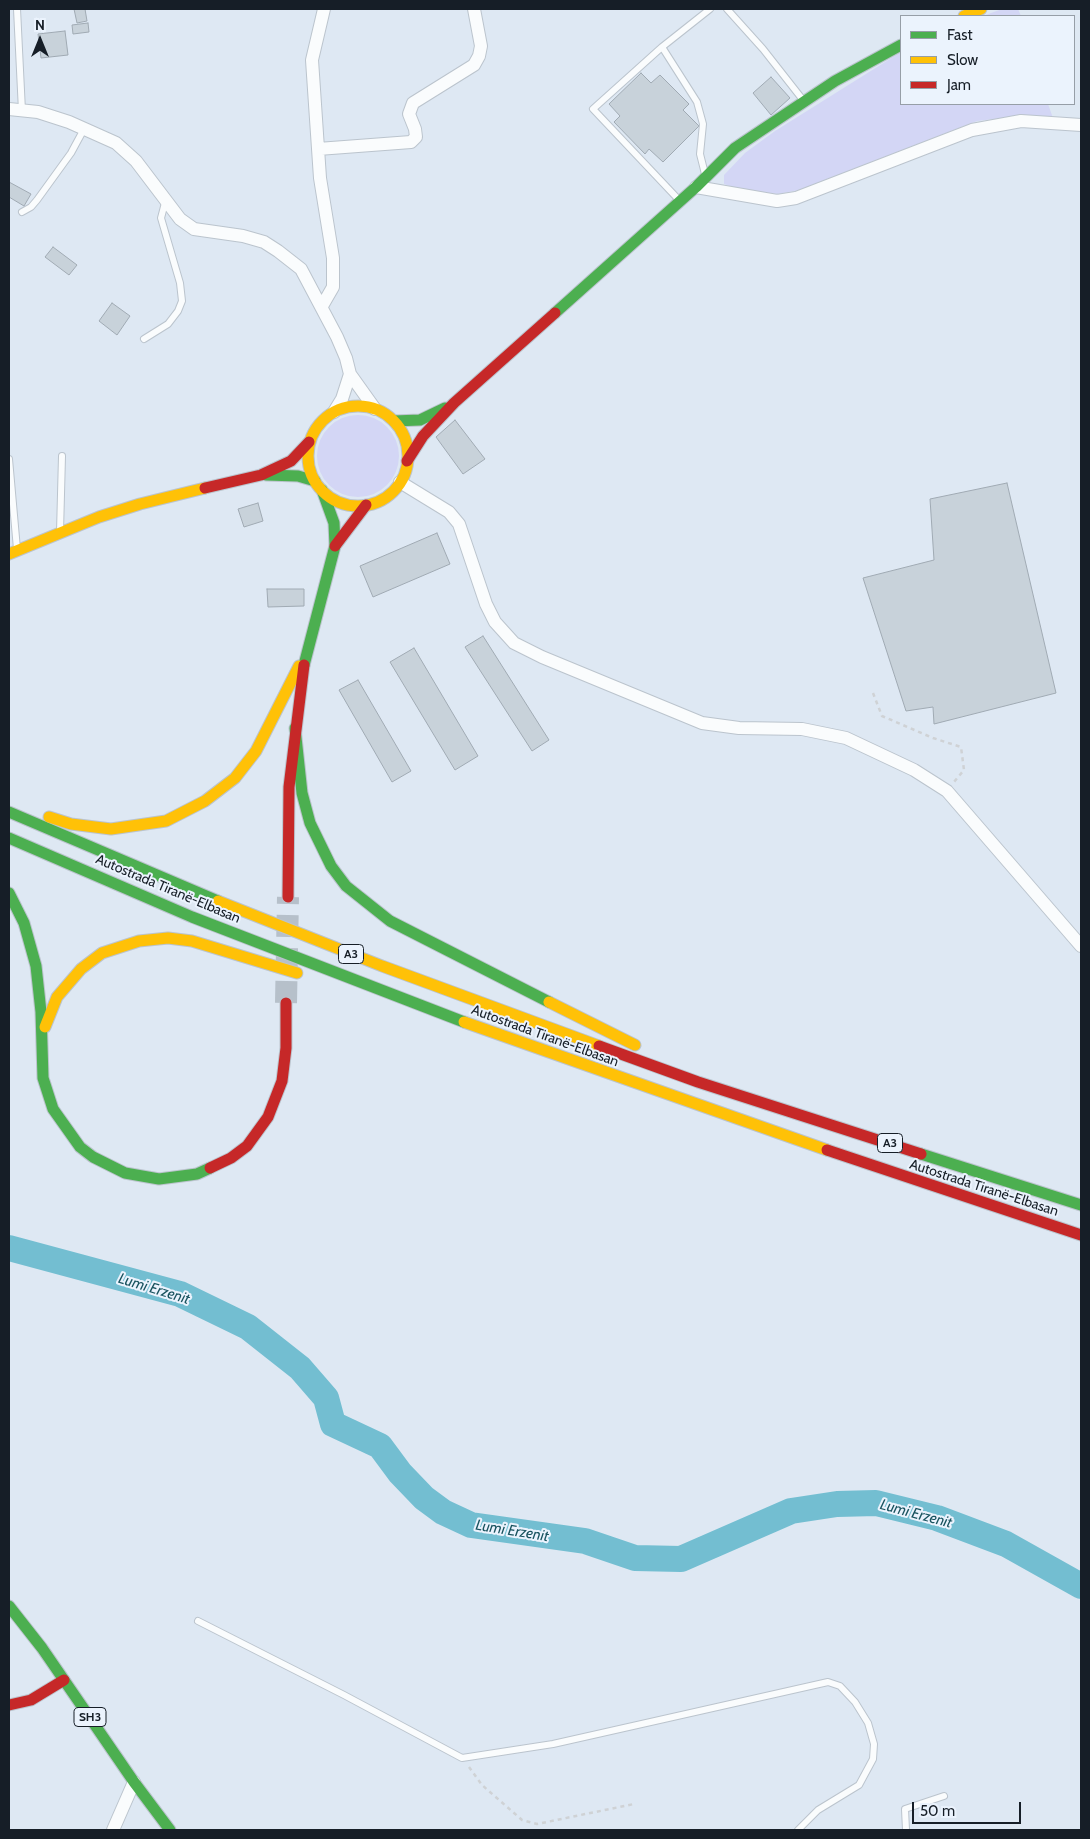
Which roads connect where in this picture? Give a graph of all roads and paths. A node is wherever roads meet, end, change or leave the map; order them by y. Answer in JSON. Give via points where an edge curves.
{"nodes":[{"id":1,"x":17,"y":9,"type":"edge"},
{"id":2,"x":324,"y":9,"type":"edge"},
{"id":3,"x":474,"y":9,"type":"edge"},
{"id":4,"x":710,"y":9,"type":"edge"},
{"id":5,"x":727,"y":9,"type":"edge"},
{"id":6,"x":982,"y":9,"type":"edge"},
{"id":7,"x":967,"y":15,"type":"edge"},
{"id":8,"x":662,"y":47,"type":"junction"},
{"id":9,"x":900,"y":47,"type":"edge"},
{"id":10,"x":804,"y":101,"type":"junction"},
{"id":11,"x":9,"y":110,"type":"edge"},
{"id":12,"x":22,"y":110,"type":"junction"},
{"id":13,"x":1081,"y":125,"type":"edge"},
{"id":14,"x":84,"y":129,"type":"junction"},
{"id":15,"x":318,"y":149,"type":"junction"},
{"id":16,"x":706,"y":177,"type":"junction"},
{"id":17,"x":696,"y":187,"type":"junction"},
{"id":18,"x":166,"y":200,"type":"junction"},
{"id":19,"x":680,"y":201,"type":"junction"},
{"id":20,"x":22,"y":212,"type":"dead end"},
{"id":21,"x":322,"y":306,"type":"junction"},
{"id":22,"x":144,"y":338,"type":"dead end"},
{"id":23,"x":350,"y":374,"type":"junction"},
{"id":24,"x":454,"y":403,"type":"junction"},
{"id":25,"x":375,"y":409,"type":"junction"},
{"id":26,"x":334,"y":412,"type":"junction"},
{"id":27,"x":394,"y":421,"type":"junction"},
{"id":28,"x":310,"y":442,"type":"junction"},
{"id":29,"x":62,"y":456,"type":"dead end"},
{"id":30,"x":9,"y":459,"type":"edge"},
{"id":31,"x":408,"y":461,"type":"junction"},
{"id":32,"x":261,"y":475,"type":"junction"},
{"id":33,"x":400,"y":482,"type":"junction"},
{"id":34,"x":318,"y":486,"type":"junction"},
{"id":35,"x":366,"y":505,"type":"junction"},
{"id":36,"x":60,"y":533,"type":"junction"},
{"id":37,"x":334,"y":546,"type":"junction"},
{"id":38,"x":13,"y":552,"type":"edge"},
{"id":39,"x":306,"y":654,"type":"junction"},
{"id":40,"x":873,"y":693,"type":"dead end"},
{"id":41,"x":295,"y":728,"type":"junction"},
{"id":42,"x":947,"y":791,"type":"junction"},
{"id":43,"x":9,"y":800,"type":"edge"},
{"id":44,"x":9,"y":812,"type":"edge"},
{"id":45,"x":9,"y":838,"type":"edge"},
{"id":46,"x":9,"y":893,"type":"edge"},
{"id":47,"x":288,"y":897,"type":"tunnel mouth"},
{"id":48,"x":1081,"y":946,"type":"edge"},
{"id":49,"x":307,"y":976,"type":"dead end"},
{"id":50,"x":383,"y":992,"type":"junction"},
{"id":51,"x":357,"y":994,"type":"dead end"},
{"id":52,"x":286,"y":1002,"type":"tunnel mouth"},
{"id":53,"x":42,"y":1048,"type":"junction"},
{"id":54,"x":643,"y":1048,"type":"dead end"},
{"id":55,"x":687,"y":1065,"type":"dead end"},
{"id":56,"x":698,"y":1082,"type":"junction"},
{"id":57,"x":1081,"y":1205,"type":"edge"},
{"id":58,"x":1081,"y":1235,"type":"edge"},
{"id":59,"x":9,"y":1606,"type":"edge"},
{"id":60,"x":198,"y":1621,"type":"dead end"},
{"id":61,"x":64,"y":1680,"type":"junction"},
{"id":62,"x":9,"y":1705,"type":"edge"},
{"id":63,"x":462,"y":1758,"type":"junction"},
{"id":64,"x":134,"y":1782,"type":"junction"},
{"id":65,"x":944,"y":1796,"type":"dead end"},
{"id":66,"x":634,"y":1804,"type":"dead end"},
{"id":67,"x":113,"y":1830,"type":"edge"},
{"id":68,"x":170,"y":1830,"type":"edge"},
{"id":69,"x":798,"y":1830,"type":"edge"},
{"id":70,"x":906,"y":1830,"type":"edge"}],
"edges":[{"from":1,"to":12,"type":"lane"},
{"from":2,"to":15,"type":"street","via":[[312,60]]},
{"from":3,"to":15,"type":"street","via":[[481,46],[479,56],[474,66],[413,102],[409,114],[416,137],[411,142]]},
{"from":4,"to":8,"type":"lane"},
{"from":5,"to":10,"type":"lane"},
{"from":6,"to":7,"type":"main road"},
{"from":8,"to":16,"type":"lane","via":[[697,102],[703,124],[700,154]]},
{"from":8,"to":19,"type":"lane","via":[[593,109]]},
{"from":9,"to":10,"type":"main road"},
{"from":10,"to":16,"type":"main road","via":[[735,148]]},
{"from":11,"to":12,"type":"street"},
{"from":12,"to":14,"type":"street","via":[[38,112]]},
{"from":13,"to":17,"type":"street","via":[[1021,121],[972,130],[786,200]]},
{"from":14,"to":18,"type":"street","via":[[116,144],[136,161]]},
{"from":14,"to":20,"type":"lane","via":[[72,153],[37,200]]},
{"from":15,"to":21,"type":"street","via":[[333,287]]},
{"from":16,"to":17,"type":"main road"},
{"from":17,"to":19,"type":"main road"},
{"from":18,"to":21,"type":"street","via":[[180,219],[194,228],[243,236],[264,242],[278,251],[301,270]]},
{"from":18,"to":22,"type":"lane","via":[[161,218],[180,282],[182,301],[168,324]]},
{"from":19,"to":24,"type":"main road"},
{"from":21,"to":23,"type":"street"},
{"from":23,"to":25,"type":"street"},
{"from":23,"to":26,"type":"street"},
{"from":24,"to":27,"type":"main road","via":[[420,420]]},
{"from":24,"to":31,"type":"main road","via":[[423,436]]},
{"from":25,"to":26,"type":"main road","via":[[353,406]]},
{"from":25,"to":27,"type":"main road"},
{"from":26,"to":28,"type":"main road","via":[[319,424]]},
{"from":27,"to":31,"type":"main road","via":[[405,439]]},
{"from":28,"to":32,"type":"main road","via":[[291,461]]},
{"from":28,"to":34,"type":"main road","via":[[308,462]]},
{"from":29,"to":36,"type":"lane"},
{"from":30,"to":38,"type":"lane"},
{"from":31,"to":33,"type":"main road"},
{"from":32,"to":34,"type":"main road","via":[[298,476]]},
{"from":32,"to":36,"type":"main road","via":[[140,504]]},
{"from":33,"to":35,"type":"main road","via":[[385,497]]},
{"from":33,"to":42,"type":"street","via":[[449,512],[459,524],[486,604],[495,622],[514,643],[702,723],[739,728],[802,729],[846,738],[914,770]]},
{"from":34,"to":35,"type":"main road","via":[[337,501]]},
{"from":34,"to":37,"type":"main road","via":[[334,523]]},
{"from":35,"to":37,"type":"main road"},
{"from":36,"to":38,"type":"main road"},
{"from":37,"to":39,"type":"main road"},
{"from":39,"to":41,"type":"main road"},
{"from":39,"to":43,"type":"main road","via":[[247,764],[220,792],[185,813],[143,825],[92,828],[49,817]]},
{"from":40,"to":42,"type":"path","via":[[882,716],[961,747],[964,770]]},
{"from":41,"to":47,"type":"main road","via":[[289,787]]},
{"from":41,"to":54,"type":"main road","via":[[302,792],[310,823],[331,866],[346,886],[390,921]]},
{"from":42,"to":48,"type":"street"},
{"from":44,"to":56,"type":"main road","name":"Autostrada Tiranë-Elbasan","number":"A3","via":[[208,898]]},
{"from":45,"to":50,"type":"main road","name":"Autostrada Tiranë-Elbasan","number":"A3"},
{"from":46,"to":53,"type":"main road","via":[[24,923],[36,966]]},
{"from":49,"to":53,"type":"main road","via":[[192,941],[168,938],[124,944],[91,960],[68,982],[50,1013]]},
{"from":50,"to":51,"type":"main road","via":[[366,997]]},
{"from":50,"to":58,"type":"main road","name":"Autostrada Tiranë-Elbasan","number":"A3","via":[[672,1097]]},
{"from":52,"to":53,"type":"main road","via":[[282,1081],[259,1133],[231,1158],[197,1174],[179,1178],[159,1179],[125,1173],[80,1147],[53,1109],[43,1078]]},
{"from":55,"to":56,"type":"main road"},
{"from":56,"to":57,"type":"main road","name":"Autostrada Tiranë-Elbasan","number":"A3"},
{"from":59,"to":61,"type":"main road","number":"SH3"},
{"from":60,"to":63,"type":"lane"},
{"from":61,"to":62,"type":"main road","via":[[31,1700]]},
{"from":61,"to":64,"type":"main road","number":"SH3"},
{"from":63,"to":66,"type":"path","via":[[482,1785],[522,1820],[537,1824]]},
{"from":63,"to":69,"type":"lane","via":[[553,1744],[828,1682],[840,1686],[856,1702],[868,1723],[874,1744],[873,1759],[859,1785],[818,1810]]},
{"from":64,"to":67,"type":"street"},
{"from":64,"to":68,"type":"main road","number":"SH3"},
{"from":65,"to":70,"type":"lane","via":[[905,1809]]}]}
